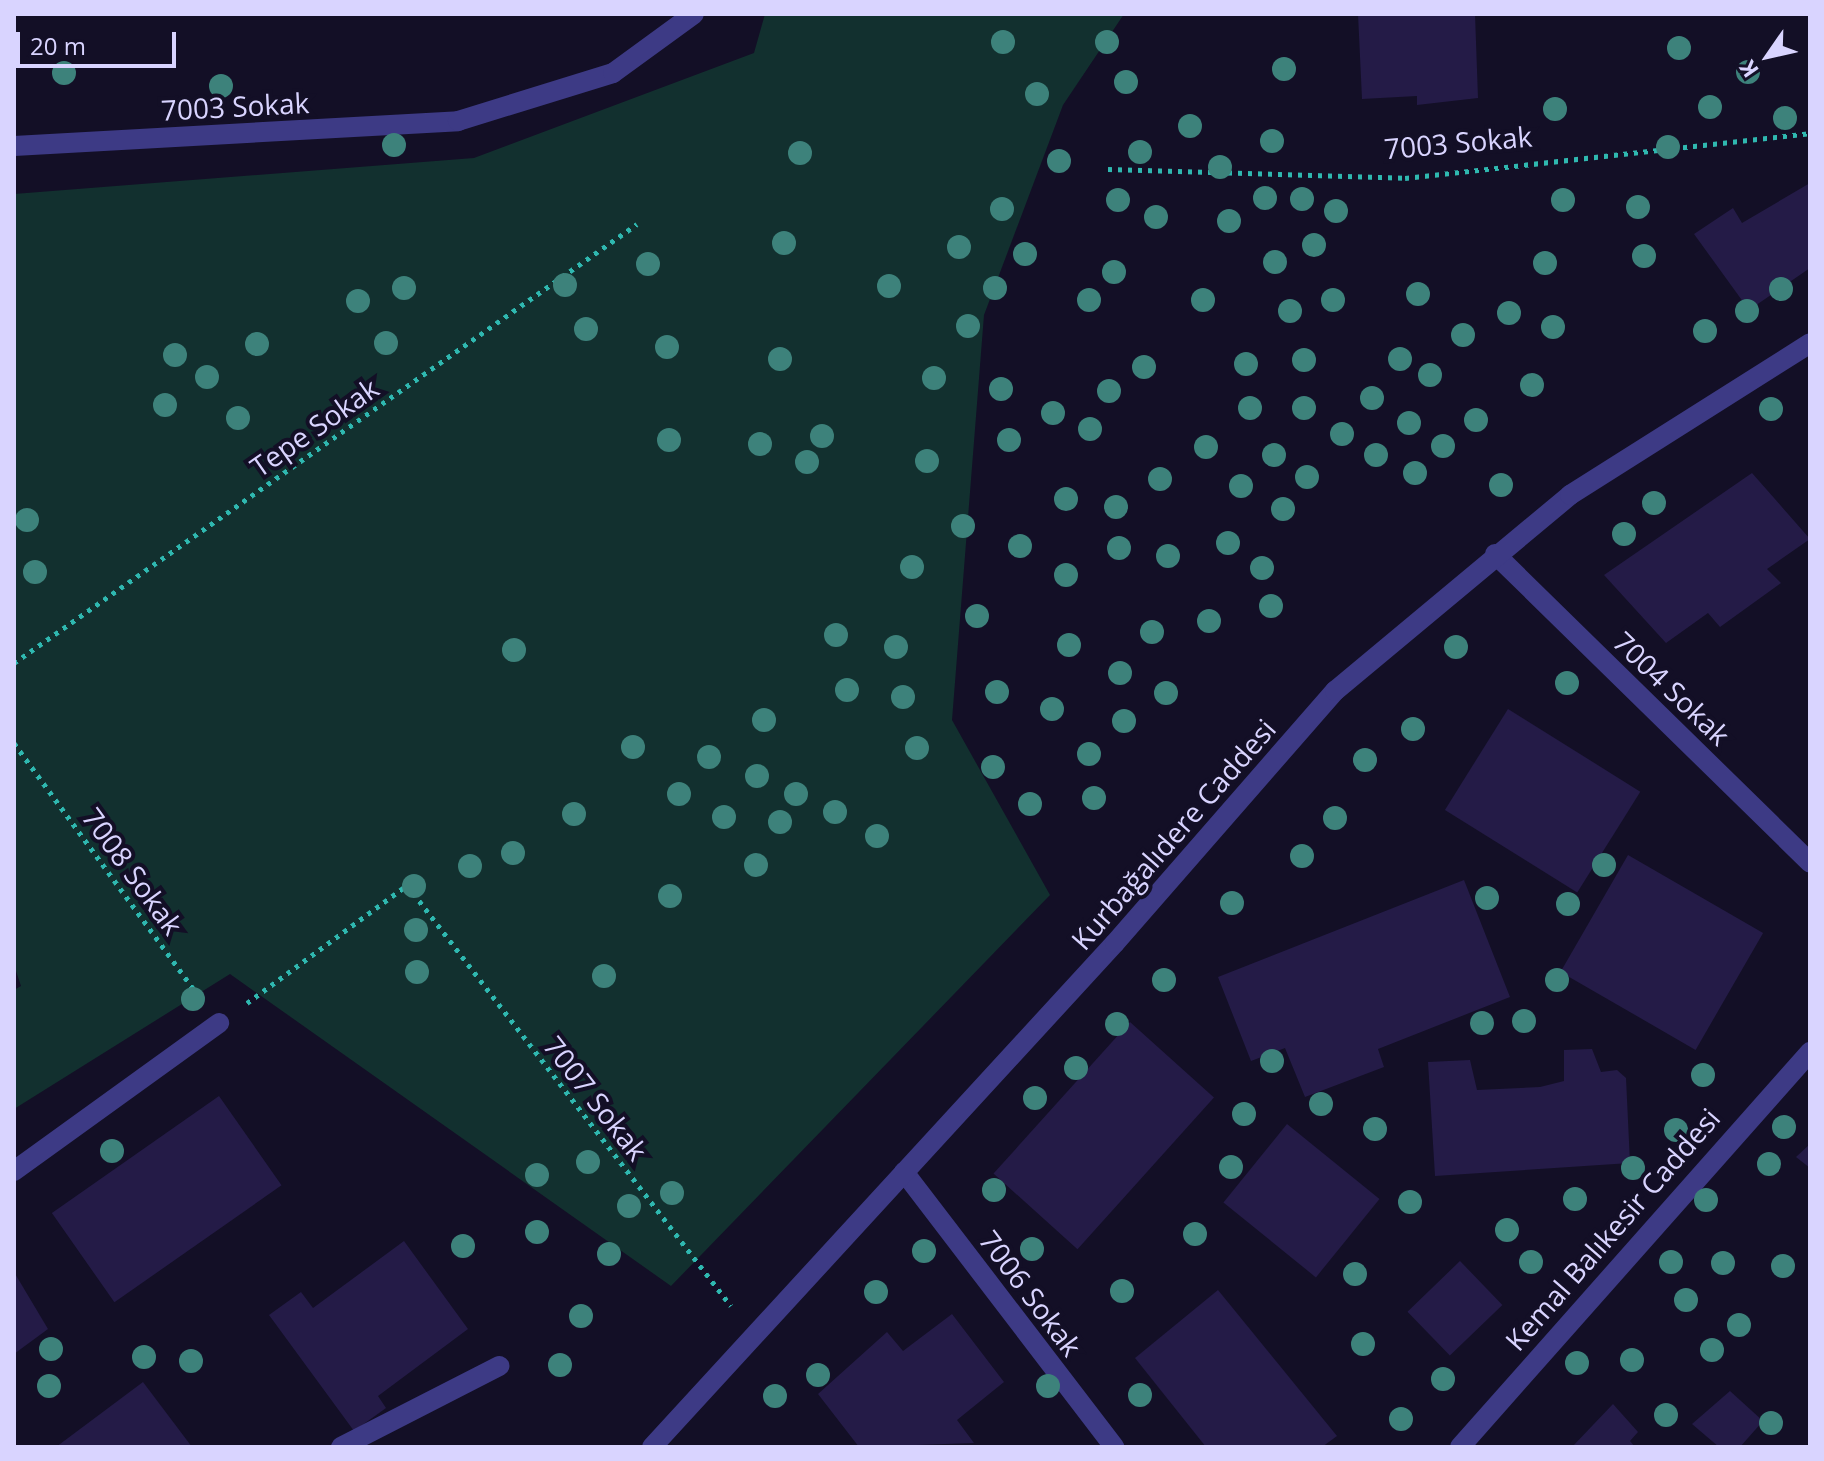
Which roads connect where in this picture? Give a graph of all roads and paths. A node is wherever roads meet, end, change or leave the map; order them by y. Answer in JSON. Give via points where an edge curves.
{"nodes":[{"id":1,"x":694,"y":14,"type":"edge"},
{"id":2,"x":1810,"y":133,"type":"edge"},
{"id":3,"x":14,"y":146,"type":"edge"},
{"id":4,"x":1108,"y":169,"type":"dead end"},
{"id":5,"x":637,"y":224,"type":"dead end"},
{"id":6,"x":1810,"y":343,"type":"edge"},
{"id":7,"x":1495,"y":554,"type":"junction"},
{"id":8,"x":14,"y":663,"type":"edge"},
{"id":9,"x":14,"y":743,"type":"edge"},
{"id":10,"x":1810,"y":863,"type":"edge"},
{"id":11,"x":219,"y":1023,"type":"junction"},
{"id":12,"x":1810,"y":1052,"type":"edge"},
{"id":13,"x":14,"y":1171,"type":"edge"},
{"id":14,"x":904,"y":1172,"type":"junction"},
{"id":15,"x":753,"y":1335,"type":"junction"},
{"id":16,"x":499,"y":1366,"type":"dead end"},
{"id":17,"x":341,"y":1447,"type":"edge"},
{"id":18,"x":652,"y":1447,"type":"edge"},
{"id":19,"x":1114,"y":1447,"type":"edge"},
{"id":20,"x":1460,"y":1447,"type":"edge"}],
"edges":[{"from":1,"to":3,"type":"street","name":"7003 Sokak","via":[[613,73],[458,121]]},
{"from":2,"to":4,"type":"path","name":"7003 Sokak","via":[[1405,178]]},
{"from":5,"to":8,"type":"path","name":"Tepe Sokak"},
{"from":6,"to":7,"type":"street","name":"Kurbağalıdere Caddesi","via":[[1570,495]]},
{"from":7,"to":10,"type":"street","name":"7004 Sokak"},
{"from":7,"to":14,"type":"street","name":"Kurbağalıdere Caddesi","via":[[1335,691]]},
{"from":9,"to":11,"type":"path","name":"7008 Sokak"},
{"from":11,"to":13,"type":"street"},
{"from":11,"to":15,"type":"path","name":"7007 Sokak","via":[[407,885]]},
{"from":12,"to":20,"type":"street","name":"Kemal Balıkesir Caddesi"},
{"from":14,"to":15,"type":"street","name":"Kurbağalıdere Caddesi"},
{"from":14,"to":19,"type":"street","name":"7006 Sokak"},
{"from":15,"to":18,"type":"street","name":"Kurbağalıdere Caddesi"},
{"from":16,"to":17,"type":"street"}]}
